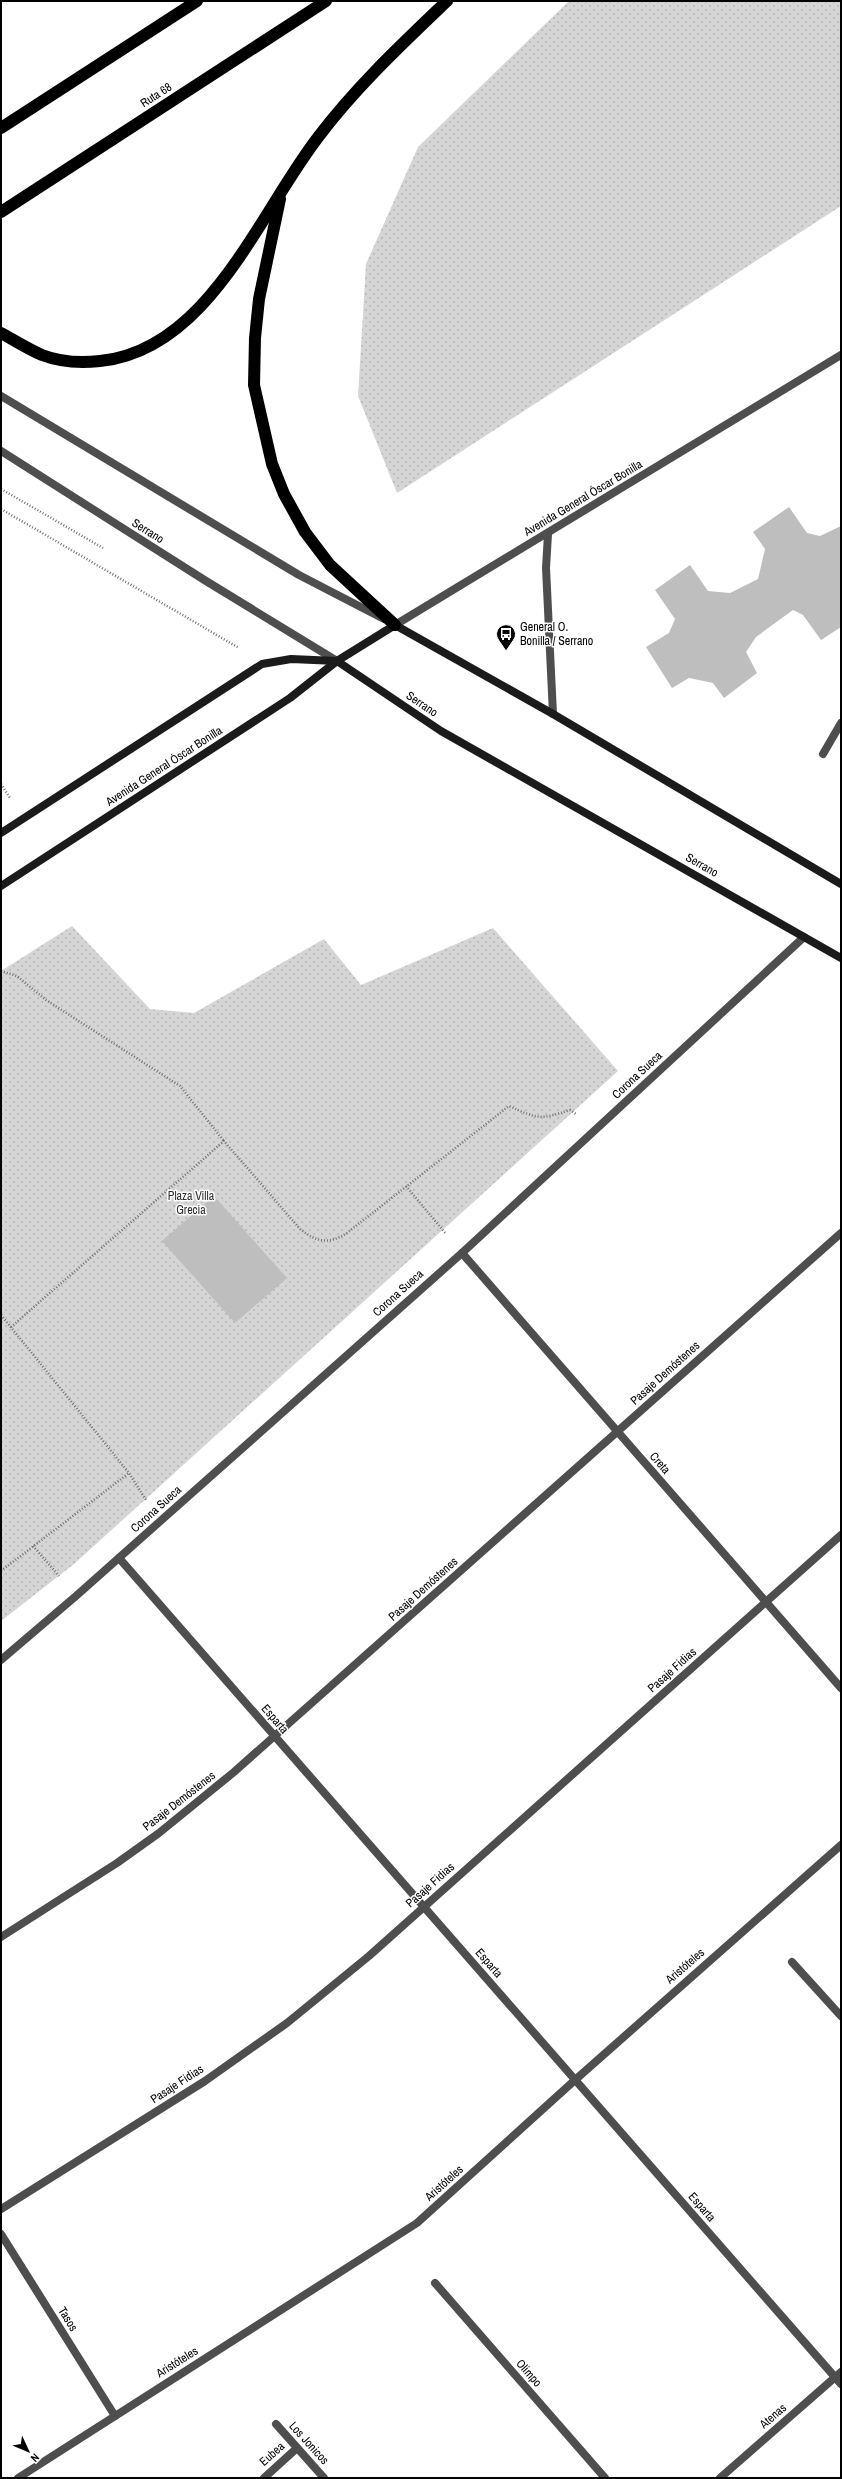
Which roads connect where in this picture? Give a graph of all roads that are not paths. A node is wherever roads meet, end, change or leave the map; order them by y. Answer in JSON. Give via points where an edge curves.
{"nodes":[{"id":1,"x":197,"y":1,"type":"edge"},
{"id":2,"x":326,"y":1,"type":"edge"},
{"id":3,"x":447,"y":1,"type":"edge"},
{"id":4,"x":1,"y":128,"type":"edge"},
{"id":5,"x":281,"y":192,"type":"junction"},
{"id":6,"x":1,"y":212,"type":"edge"},
{"id":7,"x":1,"y":333,"type":"edge"},
{"id":8,"x":841,"y":355,"type":"edge"},
{"id":9,"x":1,"y":396,"type":"edge"},
{"id":10,"x":1,"y":451,"type":"edge"},
{"id":11,"x":548,"y":534,"type":"junction"},
{"id":12,"x":395,"y":625,"type":"junction"},
{"id":13,"x":337,"y":661,"type":"junction"},
{"id":14,"x":553,"y":714,"type":"junction"},
{"id":15,"x":841,"y":722,"type":"edge"},
{"id":16,"x":823,"y":754,"type":"dead end"},
{"id":17,"x":1,"y":833,"type":"edge"},
{"id":18,"x":841,"y":884,"type":"edge"},
{"id":19,"x":1,"y":886,"type":"edge"},
{"id":20,"x":804,"y":937,"type":"junction"},
{"id":21,"x":841,"y":958,"type":"edge"},
{"id":22,"x":841,"y":1233,"type":"edge"},
{"id":23,"x":462,"y":1253,"type":"junction"},
{"id":24,"x":617,"y":1432,"type":"junction"},
{"id":25,"x":841,"y":1535,"type":"edge"},
{"id":26,"x":118,"y":1558,"type":"junction"},
{"id":27,"x":766,"y":1602,"type":"junction"},
{"id":28,"x":1,"y":1660,"type":"edge"},
{"id":29,"x":841,"y":1688,"type":"edge"},
{"id":30,"x":275,"y":1736,"type":"junction"},
{"id":31,"x":841,"y":1845,"type":"edge"},
{"id":32,"x":424,"y":1907,"type":"junction"},
{"id":33,"x":1,"y":1937,"type":"edge"},
{"id":34,"x":792,"y":1962,"type":"dead end"},
{"id":35,"x":841,"y":2016,"type":"edge"},
{"id":36,"x":575,"y":2080,"type":"junction"},
{"id":37,"x":1,"y":2209,"type":"edge"},
{"id":38,"x":1,"y":2234,"type":"edge"},
{"id":39,"x":435,"y":2283,"type":"dead end"},
{"id":40,"x":838,"y":2374,"type":"edge"},
{"id":41,"x":841,"y":2384,"type":"edge"},
{"id":42,"x":115,"y":2416,"type":"junction"},
{"id":43,"x":276,"y":2424,"type":"dead end"},
{"id":44,"x":297,"y":2448,"type":"junction"},
{"id":45,"x":29,"y":2475,"type":"edge"},
{"id":46,"x":18,"y":2478,"type":"edge"},
{"id":47,"x":264,"y":2478,"type":"edge"},
{"id":48,"x":324,"y":2478,"type":"edge"},
{"id":49,"x":605,"y":2478,"type":"edge"},
{"id":50,"x":720,"y":2478,"type":"edge"}],
"edges":[{"from":1,"to":4,"type":"highway"},
{"from":2,"to":6,"type":"highway","name":"Ruta 68"},
{"from":3,"to":5,"type":"highway","via":[[354,94],[319,136]]},
{"from":5,"to":7,"type":"highway","via":[[198,311],[173,333],[144,350],[117,360],[81,363],[42,355]]},
{"from":5,"to":12,"type":"highway","via":[[259,299],[255,338],[254,385],[272,464],[284,494],[305,532],[330,565]]},
{"from":8,"to":11,"type":"street","name":"Avenida General Óscar Bonilla"},
{"from":9,"to":12,"type":"street","via":[[299,575]]},
{"from":10,"to":13,"type":"street","name":"Serrano"},
{"from":11,"to":12,"type":"street","name":"Avenida General Óscar Bonilla"},
{"from":11,"to":14,"type":"street","via":[[546,568]]},
{"from":12,"to":13,"type":"main road","name":"Avenida General Óscar Bonilla"},
{"from":12,"to":14,"type":"main road"},
{"from":13,"to":17,"type":"main road","via":[[291,659],[262,664]]},
{"from":13,"to":19,"type":"main road","name":"Avenida General Óscar Bonilla","via":[[290,698]]},
{"from":13,"to":20,"type":"main road","name":"Serrano","via":[[441,731]]},
{"from":14,"to":18,"type":"main road"},
{"from":15,"to":16,"type":"street"},
{"from":20,"to":21,"type":"main road","name":"Serrano"},
{"from":20,"to":23,"type":"street","name":"Corona Sueca"},
{"from":22,"to":24,"type":"street","name":"Pasaje Demóstenes"},
{"from":23,"to":24,"type":"street","name":"Creta"},
{"from":23,"to":26,"type":"street","name":"Corona Sueca"},
{"from":24,"to":27,"type":"street","name":"Creta"},
{"from":24,"to":30,"type":"street","name":"Pasaje Demóstenes"},
{"from":25,"to":27,"type":"street","name":"Pasaje Fidias"},
{"from":26,"to":28,"type":"street","name":"Corona Sueca"},
{"from":26,"to":30,"type":"street","name":"Esparta"},
{"from":27,"to":29,"type":"street","name":"Creta"},
{"from":27,"to":32,"type":"street","name":"Pasaje Fidias"},
{"from":30,"to":32,"type":"street","name":"Esparta"},
{"from":30,"to":33,"type":"street","name":"Pasaje Demóstenes","via":[[159,1833]]},
{"from":31,"to":36,"type":"street","name":"Aristóteles"},
{"from":32,"to":36,"type":"street","name":"Esparta"},
{"from":32,"to":37,"type":"street","name":"Pasaje Fidias","via":[[287,2023],[205,2081]]},
{"from":34,"to":35,"type":"street"},
{"from":36,"to":40,"type":"street","name":"Esparta"},
{"from":36,"to":42,"type":"street","name":"Aristóteles","via":[[417,2223]]},
{"from":38,"to":42,"type":"street","name":"Tasos"},
{"from":39,"to":49,"type":"street","name":"Olimpo"},
{"from":40,"to":41,"type":"street","name":"Esparta"},
{"from":40,"to":50,"type":"street","name":"Atenas"},
{"from":42,"to":45,"type":"street","name":"Aristóteles"},
{"from":43,"to":44,"type":"street","name":"Los Jonicos"},
{"from":44,"to":47,"type":"street","name":"Eubea"},
{"from":44,"to":48,"type":"street","name":"Los Jonicos"},
{"from":45,"to":46,"type":"street","name":"Aristóteles"}]}
